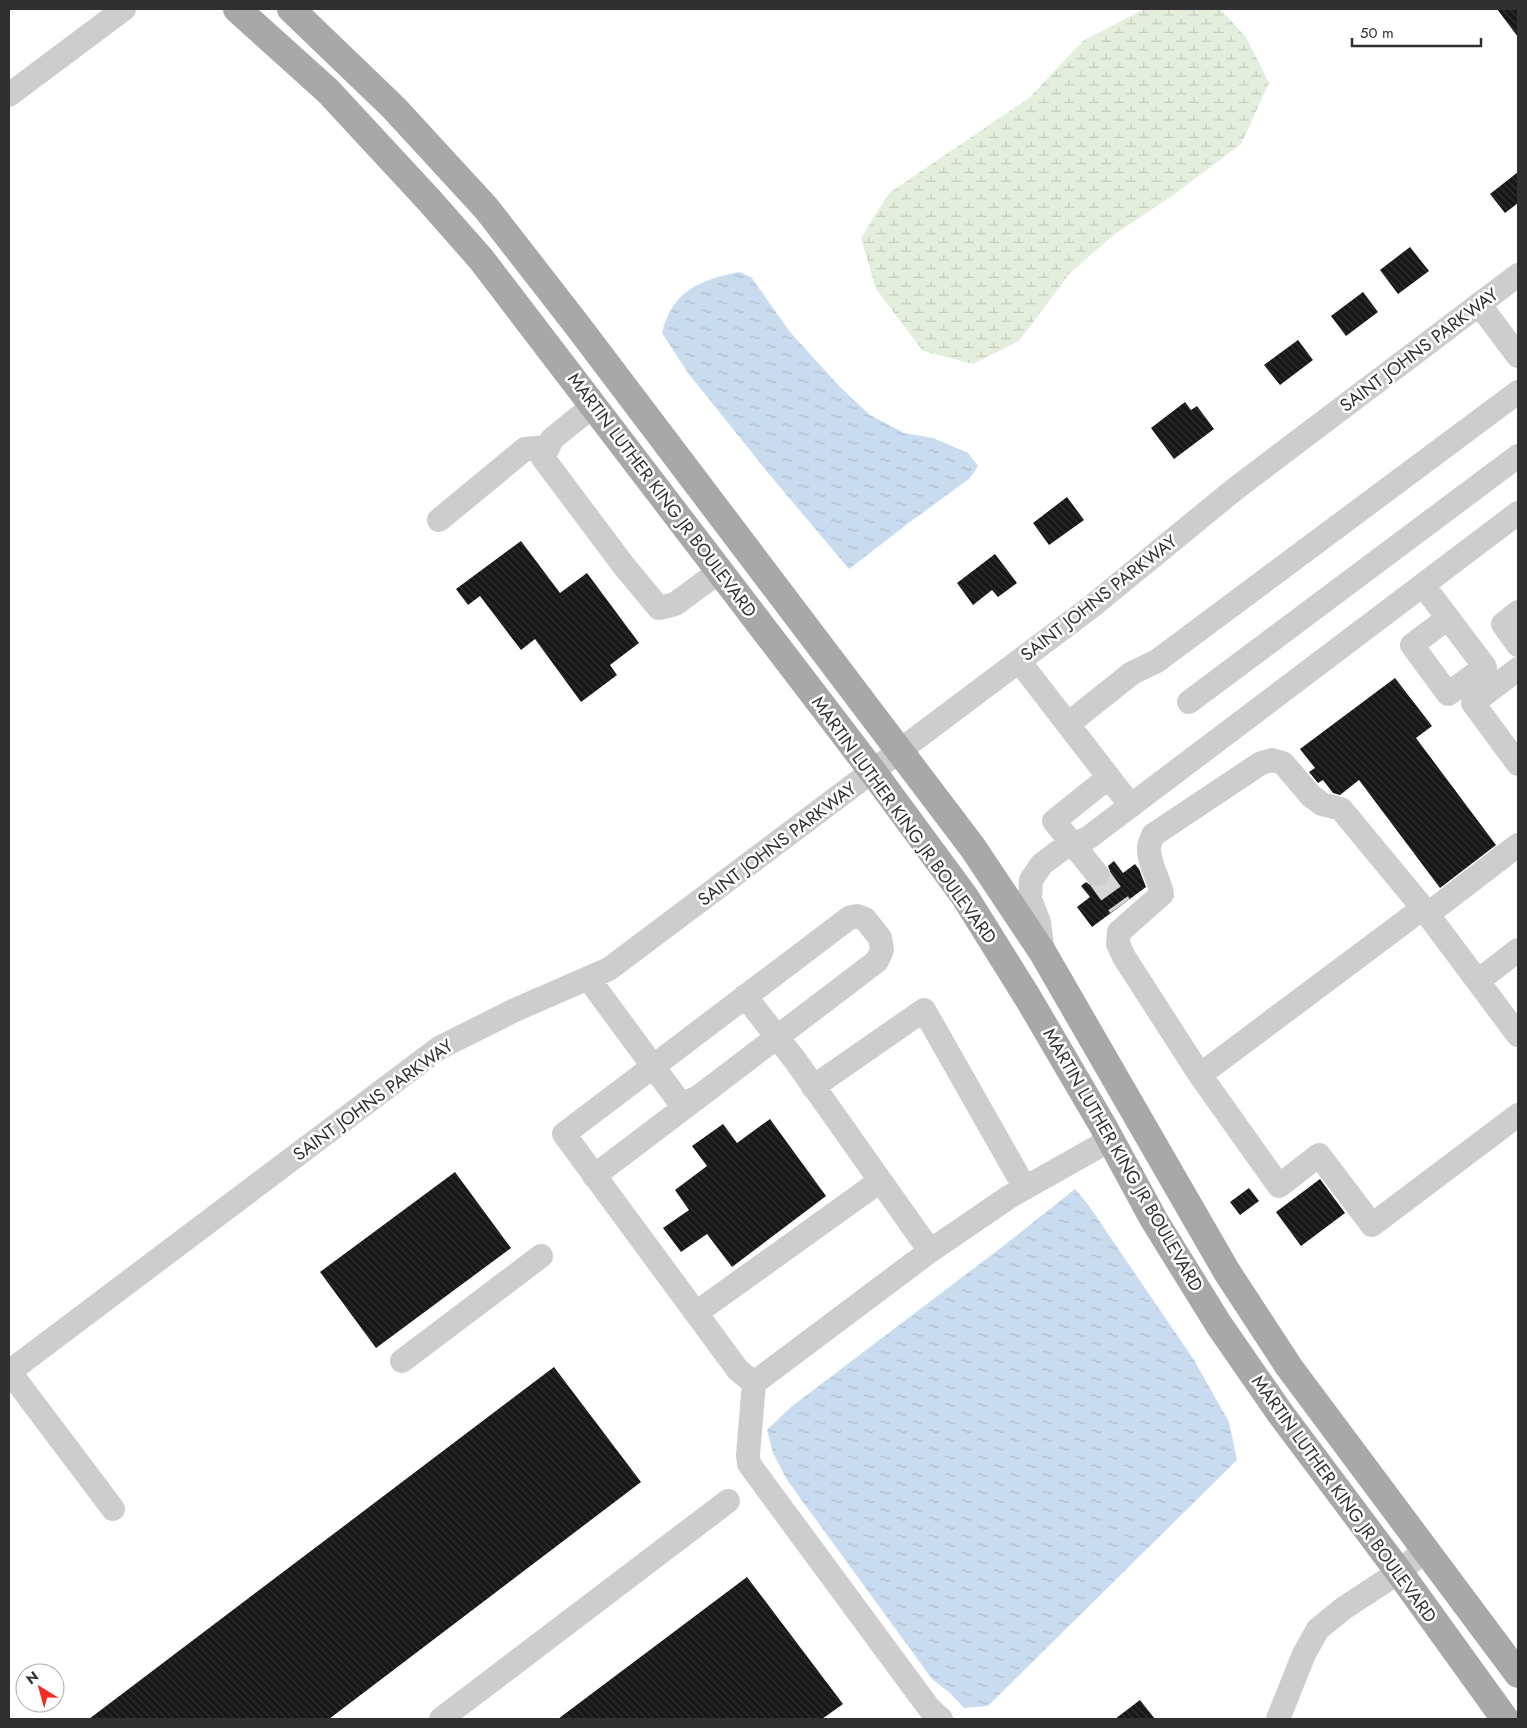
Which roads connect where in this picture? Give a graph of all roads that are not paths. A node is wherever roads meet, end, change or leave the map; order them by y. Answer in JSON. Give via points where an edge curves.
{"nodes":[{"id":1,"x":124,"y":9,"type":"edge"},
{"id":2,"x":237,"y":9,"type":"edge"},
{"id":3,"x":291,"y":9,"type":"edge"},
{"id":4,"x":9,"y":95,"type":"edge"},
{"id":5,"x":1518,"y":275,"type":"edge"},
{"id":6,"x":1479,"y":304,"type":"junction"},
{"id":7,"x":1518,"y":356,"type":"edge"},
{"id":8,"x":1518,"y":392,"type":"edge"},
{"id":9,"x":594,"y":405,"type":"junction"},
{"id":10,"x":548,"y":447,"type":"junction"},
{"id":11,"x":1518,"y":456,"type":"edge"},
{"id":12,"x":714,"y":506,"type":"junction"},
{"id":13,"x":1518,"y":513,"type":"edge"},
{"id":14,"x":439,"y":520,"type":"dead end"},
{"id":15,"x":720,"y":571,"type":"junction"},
{"id":16,"x":1423,"y":585,"type":"junction"},
{"id":17,"x":1518,"y":612,"type":"edge"},
{"id":18,"x":1448,"y":618,"type":"dead end"},
{"id":19,"x":1518,"y":645,"type":"edge"},
{"id":20,"x":1019,"y":661,"type":"junction"},
{"id":21,"x":1518,"y":669,"type":"edge"},
{"id":22,"x":1189,"y":702,"type":"dead end"},
{"id":23,"x":1068,"y":724,"type":"junction"},
{"id":24,"x":900,"y":751,"type":"junction"},
{"id":25,"x":1518,"y":764,"type":"edge"},
{"id":26,"x":873,"y":772,"type":"junction"},
{"id":27,"x":1109,"y":778,"type":"junction"},
{"id":28,"x":1131,"y":806,"type":"junction"},
{"id":29,"x":1072,"y":845,"type":"junction"},
{"id":30,"x":1518,"y":845,"type":"edge"},
{"id":31,"x":1097,"y":874,"type":"tunnel mouth"},
{"id":32,"x":1426,"y":911,"type":"junction"},
{"id":33,"x":1518,"y":950,"type":"edge"},
{"id":34,"x":1043,"y":952,"type":"junction"},
{"id":35,"x":588,"y":978,"type":"junction"},
{"id":36,"x":1478,"y":981,"type":"junction"},
{"id":37,"x":745,"y":996,"type":"junction"},
{"id":38,"x":1518,"y":1035,"type":"edge"},
{"id":39,"x":777,"y":1037,"type":"junction"},
{"id":40,"x":653,"y":1066,"type":"junction"},
{"id":41,"x":1200,"y":1075,"type":"junction"},
{"id":42,"x":1119,"y":1084,"type":"junction"},
{"id":43,"x":813,"y":1087,"type":"junction"},
{"id":44,"x":696,"y":1098,"type":"junction"},
{"id":45,"x":1518,"y":1115,"type":"edge"},
{"id":46,"x":1106,"y":1133,"type":"junction"},
{"id":47,"x":594,"y":1176,"type":"junction"},
{"id":48,"x":880,"y":1181,"type":"junction"},
{"id":49,"x":1025,"y":1188,"type":"junction"},
{"id":50,"x":930,"y":1251,"type":"junction"},
{"id":51,"x":541,"y":1256,"type":"dead end"},
{"id":52,"x":696,"y":1312,"type":"junction"},
{"id":53,"x":402,"y":1362,"type":"dead end"},
{"id":54,"x":9,"y":1371,"type":"edge"},
{"id":55,"x":754,"y":1383,"type":"junction"},
{"id":56,"x":728,"y":1501,"type":"dead end"},
{"id":57,"x":113,"y":1509,"type":"dead end"},
{"id":58,"x":1425,"y":1550,"type":"junction"},
{"id":59,"x":1398,"y":1572,"type":"junction"},
{"id":60,"x":1518,"y":1674,"type":"edge"},
{"id":61,"x":441,"y":1719,"type":"edge"},
{"id":62,"x":941,"y":1719,"type":"edge"},
{"id":63,"x":1278,"y":1719,"type":"edge"},
{"id":64,"x":1505,"y":1719,"type":"edge"}],
"edges":[{"from":1,"to":4,"type":"street"},
{"from":2,"to":9,"type":"main road","name":"MARTIN LUTHER KING JR BOULEVARD","via":[[328,90],[429,200],[481,260]]},
{"from":3,"to":12,"type":"main road","name":"MARTIN LUTHER KING JR BOULEVARD","via":[[394,108],[486,208]]},
{"from":5,"to":6,"type":"street","name":"SAINT JOHNS PARKWAY"},
{"from":6,"to":7,"type":"street"},
{"from":6,"to":20,"type":"street","name":"SAINT JOHNS PARKWAY","via":[[1235,489],[1091,607]]},
{"from":8,"to":23,"type":"street","via":[[1157,661],[1132,673]]},
{"from":9,"to":10,"type":"street","via":[[552,439]]},
{"from":9,"to":12,"type":"main road","via":[[609,401],[622,407],[690,495]]},
{"from":9,"to":15,"type":"main road","name":"MARTIN LUTHER KING JR BOULEVARD"},
{"from":10,"to":14,"type":"street","via":[[525,449]]},
{"from":10,"to":15,"type":"street","via":[[544,458],[659,608],[675,604]]},
{"from":11,"to":22,"type":"street"},
{"from":12,"to":24,"type":"main road","name":"MARTIN LUTHER KING JR BOULEVARD"},
{"from":13,"to":16,"type":"street"},
{"from":15,"to":26,"type":"main road","name":"MARTIN LUTHER KING JR BOULEVARD"},
{"from":16,"to":18,"type":"street"},
{"from":16,"to":28,"type":"street"},
{"from":17,"to":19,"type":"street","via":[[1502,624]]},
{"from":20,"to":23,"type":"street"},
{"from":20,"to":24,"type":"street","name":"SAINT JOHNS PARKWAY"},
{"from":21,"to":25,"type":"street","via":[[1473,703]]},
{"from":23,"to":27,"type":"street"},
{"from":24,"to":26,"type":"street","name":"SAINT JOHNS PARKWAY"},
{"from":24,"to":34,"type":"main road","name":"MARTIN LUTHER KING JR BOULEVARD","via":[[973,848]]},
{"from":26,"to":35,"type":"street","name":"SAINT JOHNS PARKWAY","via":[[609,969]]},
{"from":26,"to":46,"type":"main road","name":"MARTIN LUTHER KING JR BOULEVARD","via":[[965,897]]},
{"from":27,"to":28,"type":"street"},
{"from":27,"to":29,"type":"street","via":[[1054,821]]},
{"from":28,"to":29,"type":"street","via":[[1088,838]]},
{"from":29,"to":31,"type":"street"},
{"from":29,"to":34,"type":"street","via":[[1042,864],[1031,880],[1030,899],[1039,922]]},
{"from":30,"to":32,"type":"street"},
{"from":32,"to":36,"type":"street"},
{"from":32,"to":41,"type":"street"},
{"from":32,"to":41,"type":"street","via":[[1341,810],[1322,804],[1311,796],[1283,763],[1272,760],[1261,763],[1153,835],[1149,846],[1162,894],[1125,914],[1118,944]]},
{"from":33,"to":36,"type":"street"},
{"from":34,"to":42,"type":"main road","name":"MARTIN LUTHER KING JR BOULEVARD"},
{"from":35,"to":40,"type":"street"},
{"from":35,"to":54,"type":"street","name":"SAINT JOHNS PARKWAY","via":[[439,1048]]},
{"from":36,"to":38,"type":"street"},
{"from":37,"to":39,"type":"street"},
{"from":37,"to":39,"type":"street","via":[[849,918],[858,916],[865,919],[880,938],[882,950],[877,961]]},
{"from":37,"to":40,"type":"street"},
{"from":39,"to":43,"type":"street"},
{"from":39,"to":44,"type":"street"},
{"from":40,"to":44,"type":"street","via":[[678,1100],[687,1102]]},
{"from":40,"to":47,"type":"street","via":[[564,1134]]},
{"from":41,"to":45,"type":"street","via":[[1279,1186],[1319,1155],[1372,1225]]},
{"from":42,"to":46,"type":"main road"},
{"from":42,"to":58,"type":"main road","name":"MARTIN LUTHER KING JR BOULEVARD","via":[[1227,1272],[1288,1367]]},
{"from":43,"to":48,"type":"street"},
{"from":43,"to":49,"type":"street","via":[[924,1010]]},
{"from":44,"to":47,"type":"street"},
{"from":46,"to":49,"type":"street"},
{"from":46,"to":59,"type":"main road","name":"MARTIN LUTHER KING JR BOULEVARD","via":[[1154,1220],[1219,1325],[1280,1414]]},
{"from":47,"to":52,"type":"street"},
{"from":48,"to":50,"type":"street"},
{"from":48,"to":52,"type":"street"},
{"from":49,"to":50,"type":"street"},
{"from":50,"to":55,"type":"street"},
{"from":51,"to":53,"type":"street"},
{"from":52,"to":55,"type":"street","via":[[738,1370]]},
{"from":54,"to":57,"type":"street"},
{"from":55,"to":62,"type":"street","via":[[750,1464],[929,1708]]},
{"from":56,"to":61,"type":"street"},
{"from":58,"to":59,"type":"street"},
{"from":58,"to":60,"type":"main road","name":"MARTIN LUTHER KING JR BOULEVARD"},
{"from":59,"to":63,"type":"street","via":[[1318,1629],[1304,1654]]},
{"from":59,"to":64,"type":"main road","name":"MARTIN LUTHER KING JR BOULEVARD"}]}
